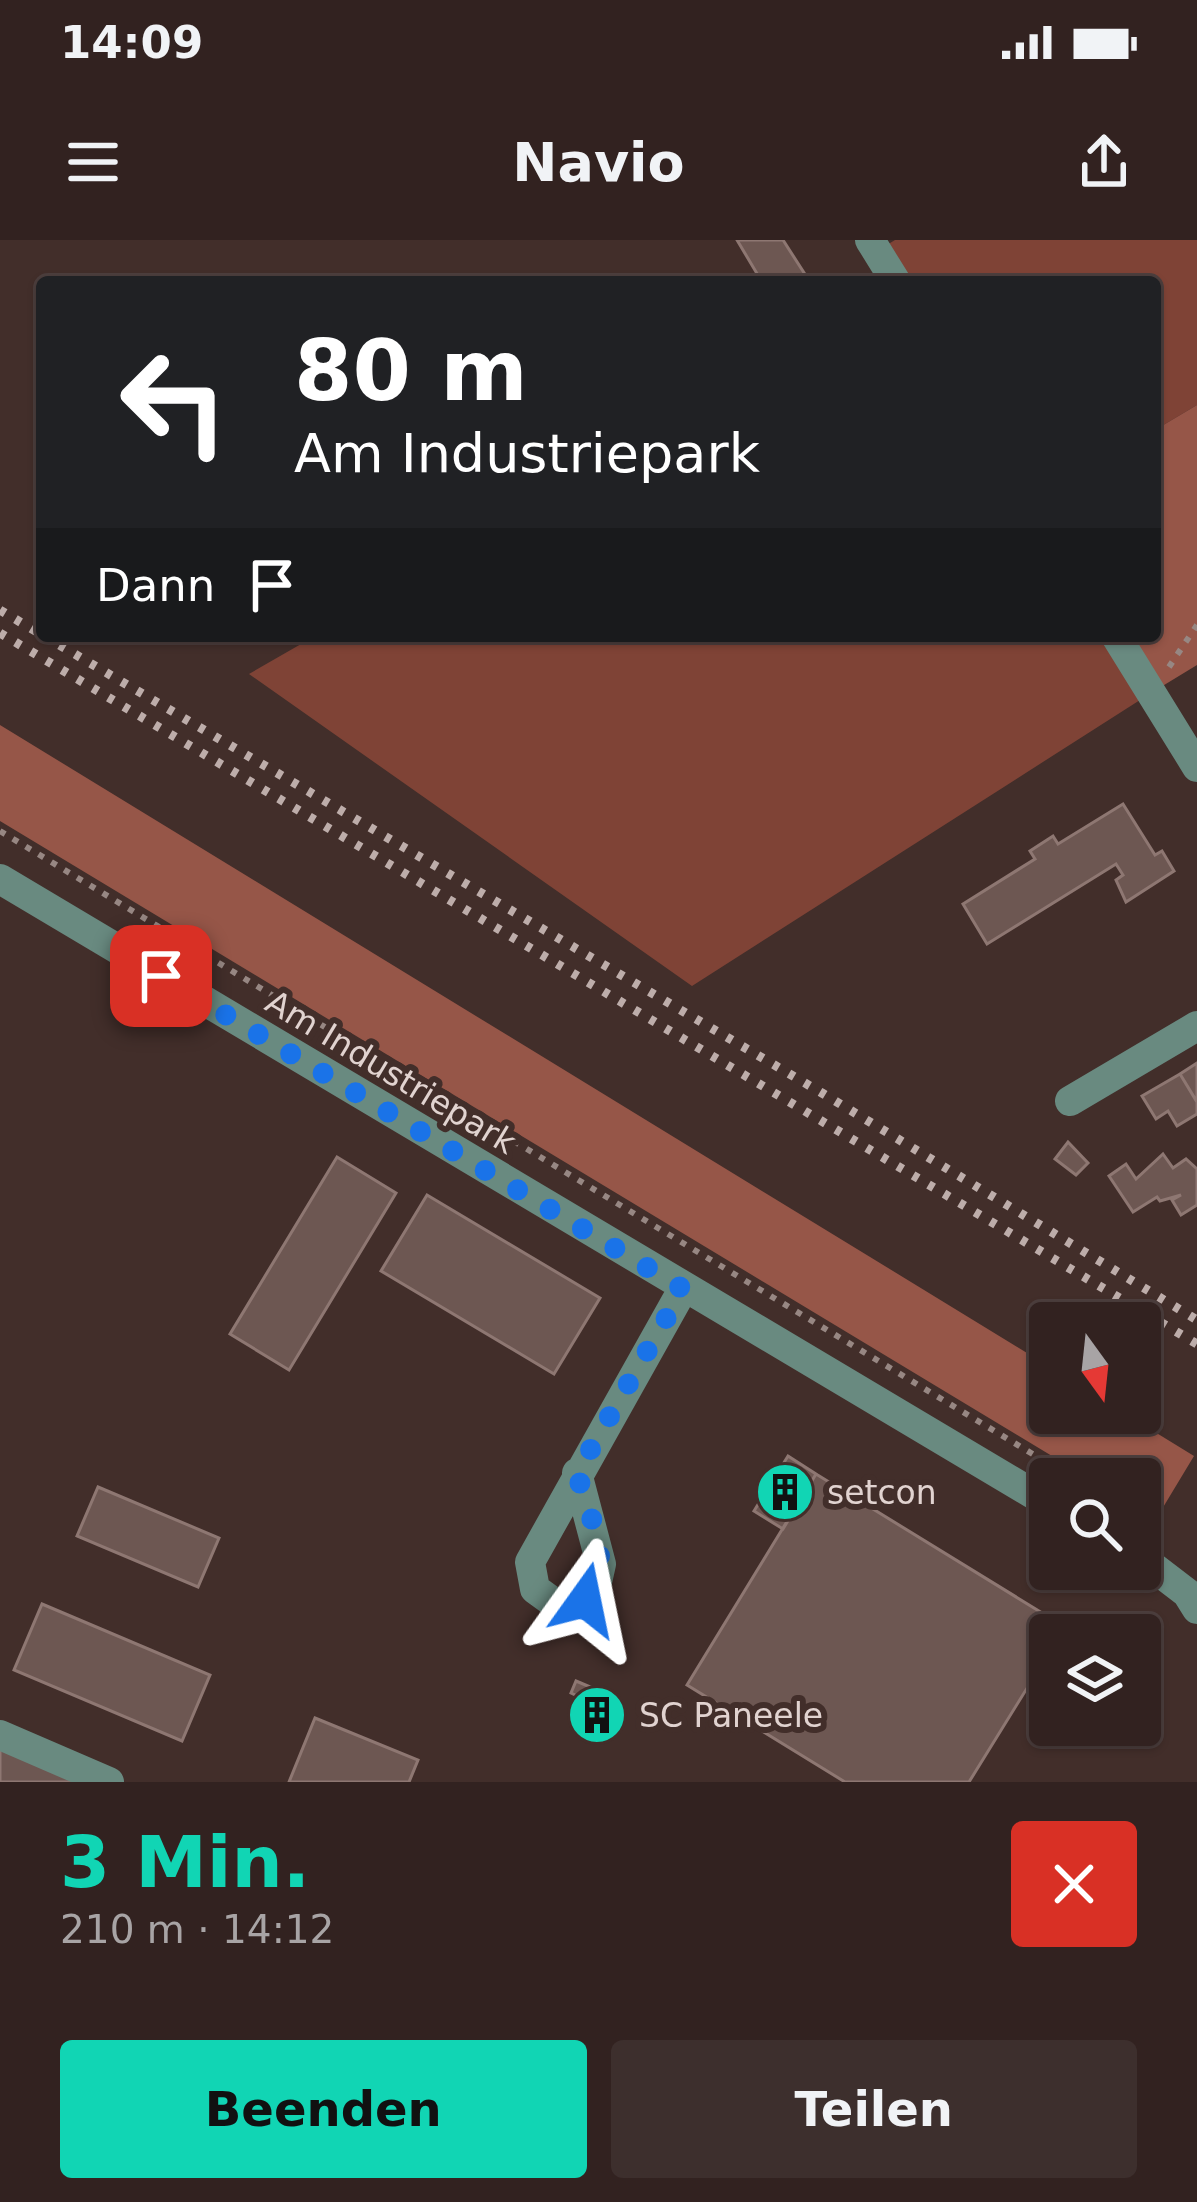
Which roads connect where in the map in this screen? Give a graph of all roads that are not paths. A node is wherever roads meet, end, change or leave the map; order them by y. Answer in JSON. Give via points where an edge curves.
{"nodes":[{"id":1,"x":870,"y":240,"type":"edge"},
{"id":2,"x":892,"y":276,"type":"edge"},
{"id":3,"x":1120,"y":642,"type":"edge"},
{"id":4,"x":1197,"y":766,"type":"edge"},
{"id":5,"x":0,"y":879,"type":"edge"},
{"id":6,"x":1197,"y":1026,"type":"edge"},
{"id":7,"x":1070,"y":1101,"type":"dead end"},
{"id":8,"x":683,"y":1289,"type":"junction"},
{"id":9,"x":577,"y":1473,"type":"dead end"},
{"id":10,"x":1029,"y":1492,"type":"edge"},
{"id":11,"x":1161,"y":1573,"type":"edge"},
{"id":12,"x":1197,"y":1609,"type":"edge"},
{"id":13,"x":0,"y":1735,"type":"edge"},
{"id":14,"x":109,"y":1782,"type":"edge"}],
"edges":[{"from":1,"to":2,"type":"street"},
{"from":3,"to":4,"type":"street"},
{"from":5,"to":8,"type":"street","name":"Am Industriepark"},
{"from":6,"to":7,"type":"street"},
{"from":8,"to":9,"type":"street"},
{"from":8,"to":10,"type":"street","name":"Am Industriepark"},
{"from":11,"to":12,"type":"street"},
{"from":13,"to":14,"type":"street"}]}
